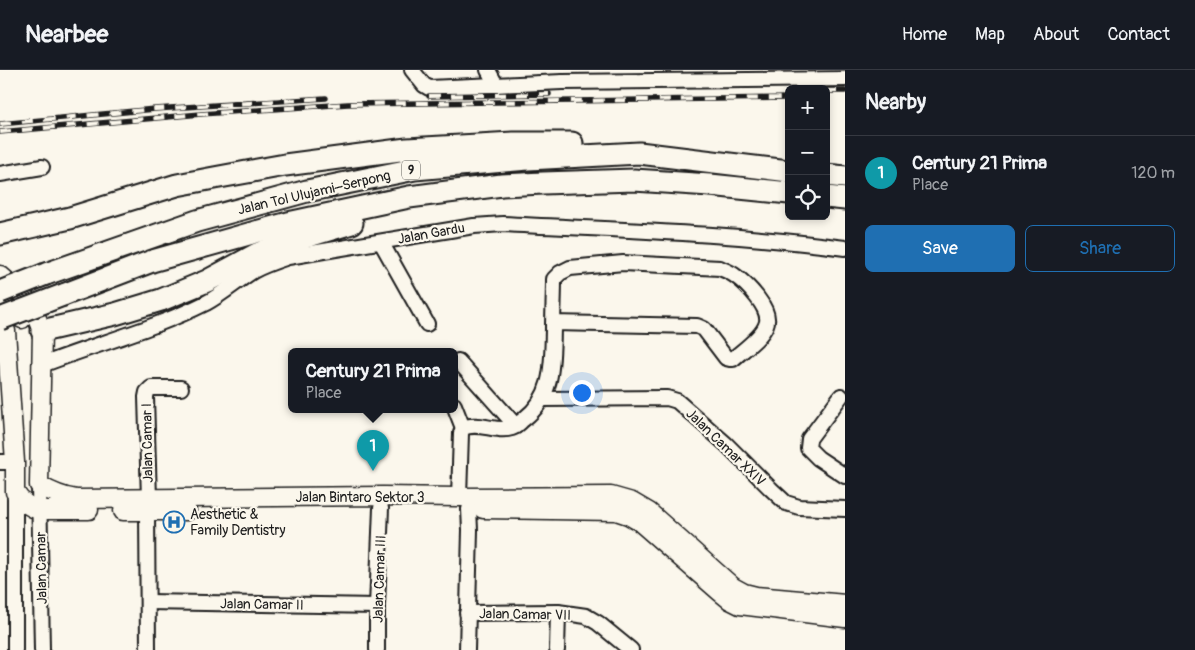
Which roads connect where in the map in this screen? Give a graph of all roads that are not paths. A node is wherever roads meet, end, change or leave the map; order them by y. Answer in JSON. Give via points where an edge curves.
{"nodes":[{"id":1,"x":412,"y":70,"type":"edge"},
{"id":2,"x":488,"y":70,"type":"edge"},
{"id":3,"x":736,"y":75,"type":"edge"},
{"id":4,"x":771,"y":75,"type":"edge"},
{"id":5,"x":560,"y":76,"type":"edge"},
{"id":6,"x":629,"y":76,"type":"edge"},
{"id":7,"x":844,"y":76,"type":"edge"},
{"id":8,"x":496,"y":85,"type":"junction"},
{"id":9,"x":639,"y":153,"type":"junction"},
{"id":10,"x":42,"y":167,"type":"dead end"},
{"id":11,"x":785,"y":170,"type":"edge"},
{"id":12,"x":0,"y":174,"type":"edge"},
{"id":13,"x":830,"y":175,"type":"edge"},
{"id":14,"x":845,"y":177,"type":"edge"},
{"id":15,"x":785,"y":193,"type":"edge"},
{"id":16,"x":409,"y":197,"type":"junction"},
{"id":17,"x":830,"y":197,"type":"edge"},
{"id":18,"x":845,"y":199,"type":"edge"},
{"id":19,"x":0,"y":234,"type":"edge"},
{"id":20,"x":380,"y":242,"type":"junction"},
{"id":21,"x":845,"y":248,"type":"edge"},
{"id":22,"x":0,"y":276,"type":"edge"},
{"id":23,"x":0,"y":292,"type":"edge"},
{"id":24,"x":0,"y":303,"type":"edge"},
{"id":25,"x":0,"y":320,"type":"edge"},
{"id":26,"x":553,"y":323,"type":"junction"},
{"id":27,"x":428,"y":324,"type":"dead end"},
{"id":28,"x":42,"y":331,"type":"junction"},
{"id":29,"x":458,"y":361,"type":"dead end"},
{"id":30,"x":42,"y":365,"type":"junction"},
{"id":31,"x":181,"y":388,"type":"dead end"},
{"id":32,"x":841,"y":396,"type":"dead end"},
{"id":33,"x":543,"y":399,"type":"junction"},
{"id":34,"x":457,"y":413,"type":"edge"},
{"id":35,"x":516,"y":426,"type":"junction"},
{"id":36,"x":463,"y":428,"type":"junction"},
{"id":37,"x":7,"y":462,"type":"edge"},
{"id":38,"x":845,"y":476,"type":"edge"},
{"id":39,"x":40,"y":486,"type":"junction"},
{"id":40,"x":15,"y":492,"type":"junction"},
{"id":41,"x":464,"y":503,"type":"junction"},
{"id":42,"x":148,"y":505,"type":"junction"},
{"id":43,"x":381,"y":508,"type":"junction"},
{"id":44,"x":845,"y":509,"type":"edge"},
{"id":45,"x":41,"y":510,"type":"junction"},
{"id":46,"x":148,"y":602,"type":"junction"},
{"id":47,"x":845,"y":604,"type":"edge"},
{"id":48,"x":377,"y":606,"type":"junction"},
{"id":49,"x":558,"y":612,"type":"junction"},
{"id":50,"x":468,"y":613,"type":"junction"},
{"id":51,"x":845,"y":618,"type":"edge"},
{"id":52,"x":15,"y":650,"type":"edge"},
{"id":53,"x":42,"y":650,"type":"edge"},
{"id":54,"x":148,"y":650,"type":"edge"},
{"id":55,"x":377,"y":650,"type":"edge"},
{"id":56,"x":467,"y":650,"type":"edge"},
{"id":57,"x":557,"y":650,"type":"edge"},
{"id":58,"x":631,"y":650,"type":"edge"}],
"edges":[{"from":1,"to":8,"type":"street","via":[[426,87]]},
{"from":2,"to":8,"type":"street"},
{"from":3,"to":4,"type":"street"},
{"from":3,"to":6,"type":"street"},
{"from":4,"to":7,"type":"street"},
{"from":5,"to":6,"type":"street"},
{"from":5,"to":8,"type":"street"},
{"from":9,"to":11,"type":"highway","name":"Jalan Tol Ulujami–Serpong","number":"9"},
{"from":9,"to":19,"type":"highway","via":[[587,143],[407,149],[285,165],[177,185],[70,218]]},
{"from":9,"to":23,"type":"highway","name":"Jalan Tol Ulujami–Serpong","number":"9","bridge":true,"via":[[415,169],[306,191],[198,221]]},
{"from":10,"to":12,"type":"street"},
{"from":13,"to":14,"type":"highway"},
{"from":15,"to":16,"type":"highway","name":"Jalan Tol Ulujami–Serpong","number":"9","via":[[634,180],[510,184]]},
{"from":16,"to":25,"type":"highway","name":"Jalan Tol Ulujami–Serpong","number":"9","bridge":true,"via":[[288,223],[152,261]]},
{"from":16,"to":28,"type":"highway","via":[[361,220],[257,254],[207,281],[161,300]]},
{"from":17,"to":18,"type":"highway"},
{"from":20,"to":21,"type":"street","name":"Jalan Gardu","via":[[503,224],[725,236]]},
{"from":20,"to":27,"type":"street"},
{"from":20,"to":30,"type":"street","name":"Jalan Gardu","via":[[288,257],[270,263],[206,303]]},
{"from":22,"to":28,"type":"main road","via":[[24,296]]},
{"from":24,"to":28,"type":"main road"},
{"from":25,"to":37,"type":"main road","via":[[6,331]]},
{"from":26,"to":26,"type":"street","via":[[554,279],[560,272],[570,268],[623,263],[720,268],[734,274],[758,297],[768,317],[762,333],[733,359],[726,358],[704,330],[697,326]]},
{"from":26,"to":33,"type":"street","via":[[552,365]]},
{"from":28,"to":30,"type":"main road"},
{"from":29,"to":35,"type":"street"},
{"from":30,"to":39,"type":"main road"},
{"from":31,"to":42,"type":"street","name":"Jalan Camar I","via":[[151,388],[147,392]]},
{"from":32,"to":38,"type":"street","via":[[809,439],[808,448]]},
{"from":33,"to":35,"type":"street","via":[[535,411]]},
{"from":33,"to":44,"type":"street","name":"Jalan Camar XXIV","via":[[667,398],[677,401],[786,503],[799,507]]},
{"from":34,"to":36,"type":"street"},
{"from":35,"to":36,"type":"street","via":[[510,429],[469,425]]},
{"from":36,"to":41,"type":"street"},
{"from":37,"to":40,"type":"main road"},
{"from":39,"to":42,"type":"main road","name":"Jalan Bintaro Sektor 3","via":[[76,500]]},
{"from":39,"to":45,"type":"street","name":"Jalan Camar"},
{"from":40,"to":45,"type":"main road","name":"Jalan Bintaro Sektor 3","via":[[26,504]]},
{"from":40,"to":52,"type":"street"},
{"from":41,"to":42,"type":"main road","name":"Jalan Bintaro Sektor 3","via":[[383,496]]},
{"from":41,"to":43,"type":"main road","name":"Jalan Bintaro Sektor 3"},
{"from":41,"to":47,"type":"main road","name":"Jalan Bintaro Sektor 3","via":[[611,496],[632,502],[649,512],[733,587],[744,593]]},
{"from":41,"to":50,"type":"street","via":[[470,530]]},
{"from":41,"to":51,"type":"main road","name":"Jalan Bintaro Sektor 3","via":[[616,510],[640,522],[719,591],[740,605]]},
{"from":42,"to":43,"type":"main road","name":"Jalan Bintaro Sektor 3"},
{"from":42,"to":45,"type":"main road","name":"Jalan Bintaro Sektor 3"},
{"from":42,"to":46,"type":"street","name":"Jalan Camar I"},
{"from":43,"to":48,"type":"street","name":"Jalan Camar III"},
{"from":45,"to":53,"type":"street","name":"Jalan Camar"},
{"from":46,"to":48,"type":"street","name":"Jalan Camar II"},
{"from":46,"to":54,"type":"street","name":"Jalan Camar I"},
{"from":48,"to":55,"type":"street","name":"Jalan Camar III"},
{"from":49,"to":50,"type":"street","name":"Jalan Camar VII"},
{"from":49,"to":57,"type":"street"},
{"from":49,"to":58,"type":"street","name":"Jalan Camar VII","via":[[586,616]]},
{"from":50,"to":56,"type":"street"}]}
